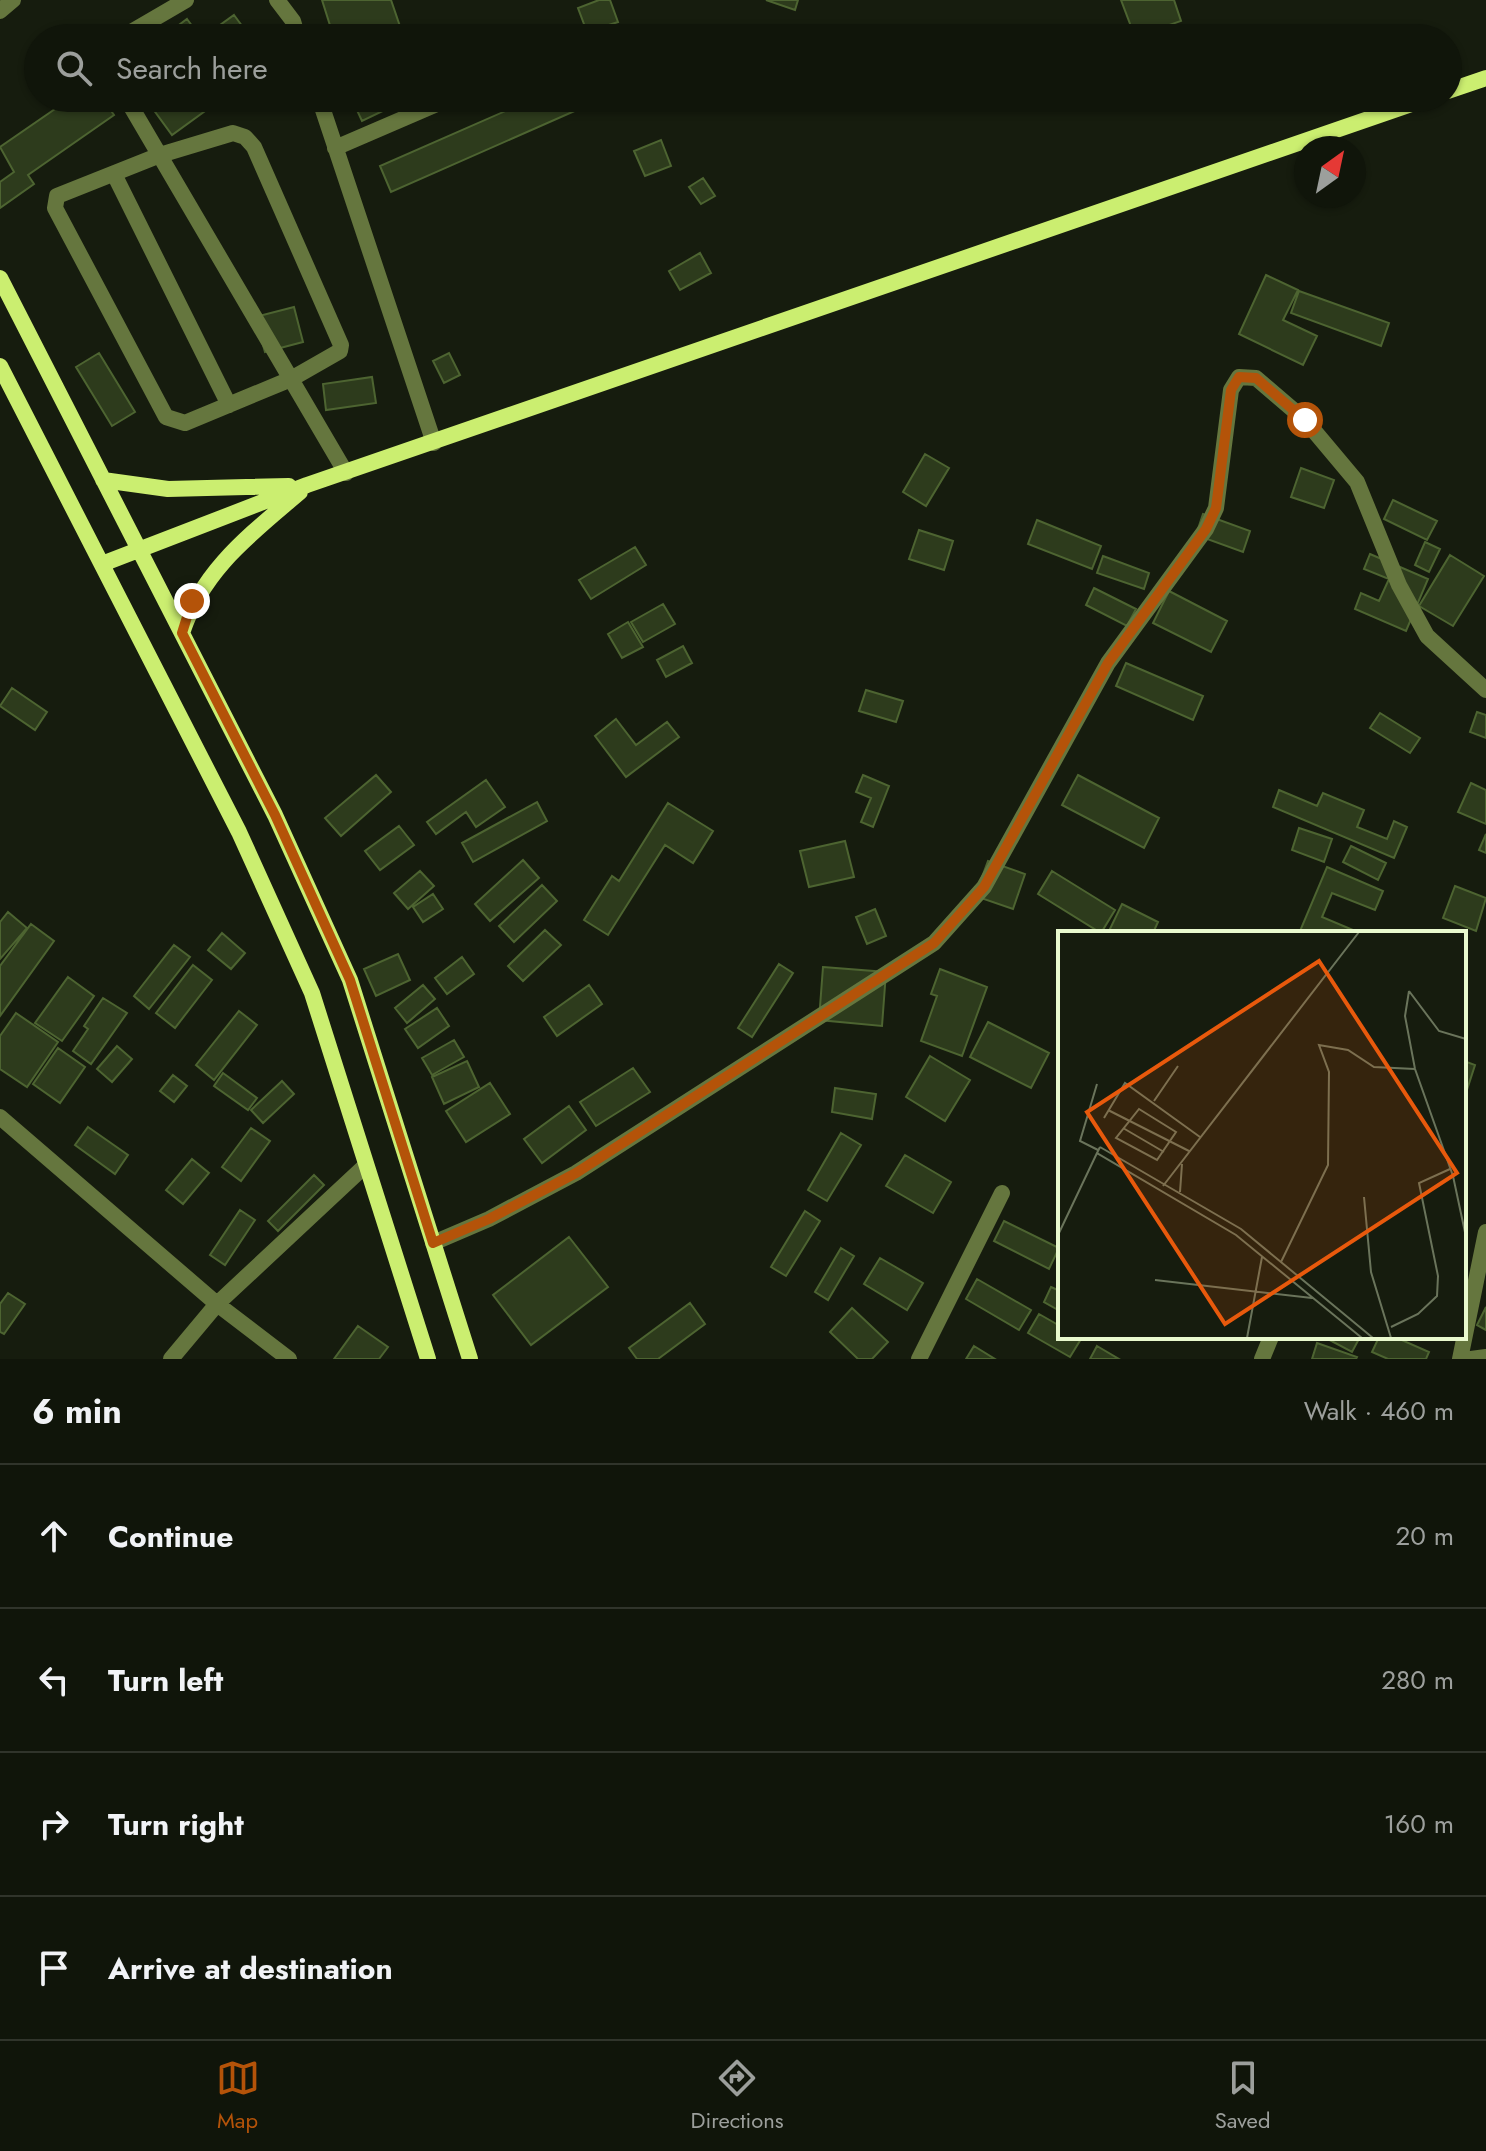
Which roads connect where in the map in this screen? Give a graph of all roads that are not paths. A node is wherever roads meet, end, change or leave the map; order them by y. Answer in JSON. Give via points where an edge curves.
{"nodes":[{"id":1,"x":13,"y":0,"type":"edge"},
{"id":2,"x":186,"y":0,"type":"edge"},
{"id":3,"x":277,"y":0,"type":"edge"},
{"id":4,"x":0,"y":11,"type":"edge"},
{"id":5,"x":145,"y":24,"type":"edge"},
{"id":6,"x":294,"y":24,"type":"edge"},
{"id":7,"x":1486,"y":78,"type":"edge"},
{"id":8,"x":1462,"y":86,"type":"edge"},
{"id":9,"x":134,"y":112,"type":"edge"},
{"id":10,"x":323,"y":112,"type":"edge"},
{"id":11,"x":419,"y":112,"type":"edge"},
{"id":12,"x":1389,"y":112,"type":"edge"},
{"id":13,"x":335,"y":148,"type":"junction"},
{"id":14,"x":160,"y":155,"type":"junction"},
{"id":15,"x":114,"y":174,"type":"junction"},
{"id":16,"x":0,"y":278,"type":"edge"},
{"id":17,"x":0,"y":366,"type":"edge"},
{"id":18,"x":291,"y":379,"type":"junction"},
{"id":19,"x":229,"y":405,"type":"junction"},
{"id":20,"x":434,"y":443,"type":"junction"},
{"id":21,"x":346,"y":473,"type":"junction"},
{"id":22,"x":103,"y":480,"type":"junction"},
{"id":23,"x":307,"y":485,"type":"junction"},
{"id":24,"x":138,"y":548,"type":"junction"},
{"id":25,"x":102,"y":564,"type":"junction"},
{"id":26,"x":182,"y":633,"type":"junction"},
{"id":27,"x":1486,"y":690,"type":"edge"},
{"id":28,"x":0,"y":1117,"type":"edge"},
{"id":29,"x":366,"y":1165,"type":"junction"},
{"id":30,"x":1002,"y":1193,"type":"dead end"},
{"id":31,"x":1486,"y":1232,"type":"edge"},
{"id":32,"x":433,"y":1243,"type":"junction"},
{"id":33,"x":217,"y":1304,"type":"junction"},
{"id":34,"x":1466,"y":1317,"type":"edge"},
{"id":35,"x":1270,"y":1339,"type":"edge"},
{"id":36,"x":1463,"y":1339,"type":"edge"},
{"id":37,"x":1486,"y":1357,"type":"edge"},
{"id":38,"x":171,"y":1359,"type":"edge"},
{"id":39,"x":289,"y":1359,"type":"edge"},
{"id":40,"x":428,"y":1359,"type":"edge"},
{"id":41,"x":470,"y":1359,"type":"edge"},
{"id":42,"x":919,"y":1359,"type":"edge"},
{"id":43,"x":1262,"y":1359,"type":"edge"},
{"id":44,"x":1460,"y":1359,"type":"edge"},
{"id":45,"x":1471,"y":1359,"type":"edge"}],
"edges":[{"from":1,"to":4,"type":"street"},
{"from":2,"to":5,"type":"street"},
{"from":3,"to":6,"type":"street"},
{"from":7,"to":8,"type":"main road"},
{"from":9,"to":14,"type":"street"},
{"from":10,"to":13,"type":"street"},
{"from":11,"to":13,"type":"street"},
{"from":12,"to":20,"type":"main road"},
{"from":13,"to":20,"type":"street"},
{"from":14,"to":15,"type":"street"},
{"from":14,"to":18,"type":"street"},
{"from":14,"to":18,"type":"street","via":[[233,133],[254,147],[341,345],[335,356]]},
{"from":15,"to":19,"type":"street"},
{"from":15,"to":19,"type":"street","via":[[57,196],[55,208],[166,417],[185,423]]},
{"from":16,"to":22,"type":"main road"},
{"from":17,"to":25,"type":"main road"},
{"from":18,"to":19,"type":"street"},
{"from":18,"to":21,"type":"street"},
{"from":20,"to":21,"type":"main road"},
{"from":21,"to":23,"type":"main road"},
{"from":22,"to":23,"type":"main road","via":[[168,489]]},
{"from":22,"to":24,"type":"main road"},
{"from":23,"to":24,"type":"main road"},
{"from":23,"to":26,"type":"main road","via":[[220,564],[192,601]]},
{"from":24,"to":25,"type":"main road"},
{"from":24,"to":26,"type":"main road"},
{"from":25,"to":29,"type":"main road","via":[[239,832],[312,993]]},
{"from":26,"to":32,"type":"main road","via":[[275,815],[350,980]]},
{"from":27,"to":32,"type":"street","via":[[1427,636],[1399,585],[1357,482],[1305,420],[1256,378],[1239,377],[1231,390],[1216,508],[1206,529],[1108,663],[984,887],[934,943],[576,1173]]},
{"from":28,"to":33,"type":"street"},
{"from":29,"to":33,"type":"street"},
{"from":29,"to":40,"type":"main road"},
{"from":30,"to":42,"type":"street"},
{"from":31,"to":34,"type":"street"},
{"from":32,"to":41,"type":"main road"},
{"from":33,"to":38,"type":"street"},
{"from":33,"to":39,"type":"street"},
{"from":35,"to":43,"type":"street"},
{"from":36,"to":44,"type":"street"},
{"from":37,"to":45,"type":"street"}]}
